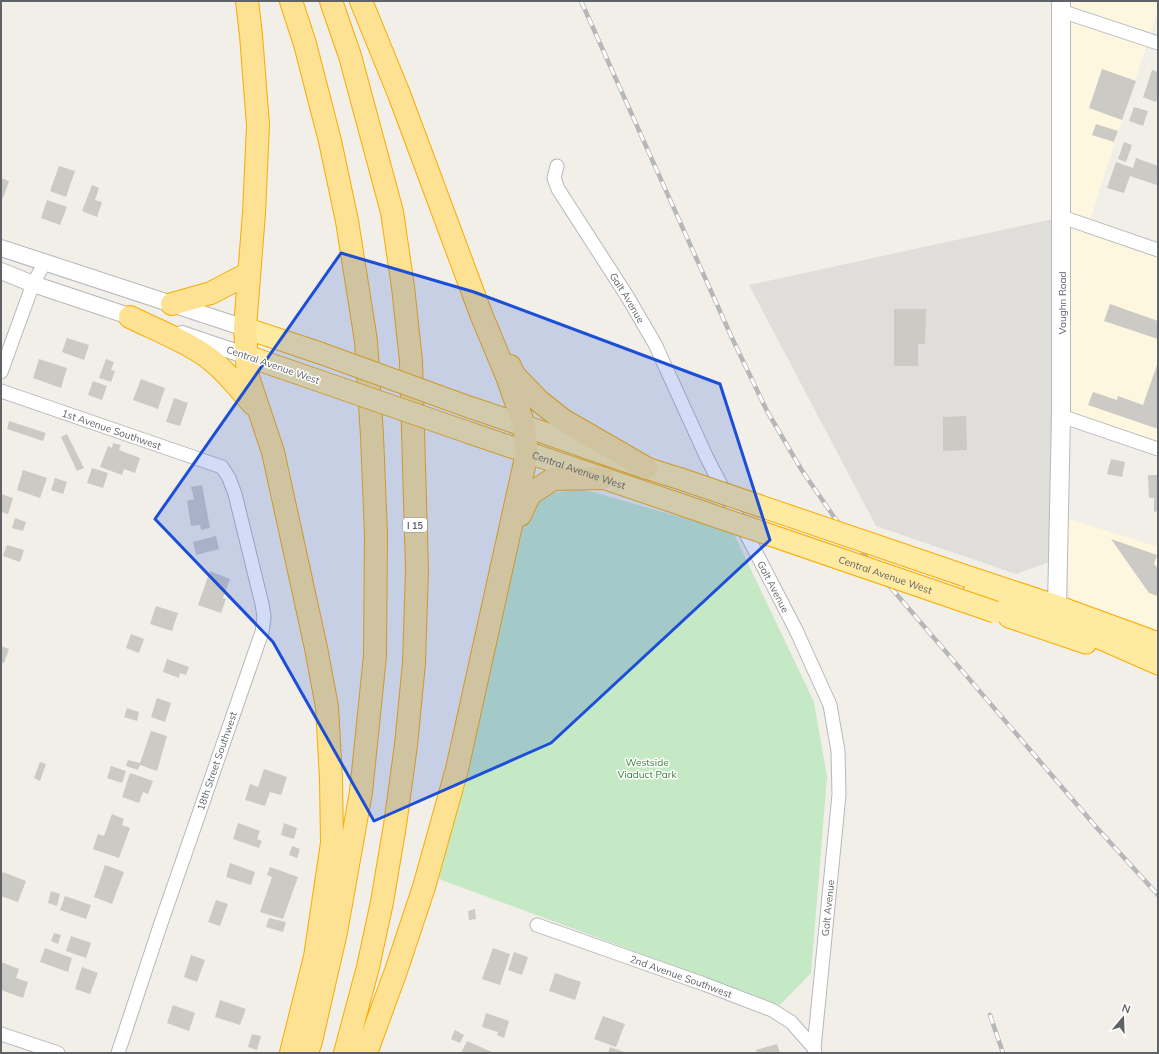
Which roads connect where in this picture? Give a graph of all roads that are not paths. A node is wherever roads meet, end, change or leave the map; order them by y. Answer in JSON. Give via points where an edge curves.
{"nodes":[{"id":1,"x":247,"y":1,"type":"edge"},
{"id":2,"x":291,"y":1,"type":"edge"},
{"id":3,"x":331,"y":1,"type":"edge"},
{"id":4,"x":361,"y":1,"type":"edge"},
{"id":5,"x":1061,"y":6,"type":"edge"},
{"id":6,"x":1158,"y":43,"type":"edge"},
{"id":7,"x":557,"y":166,"type":"dead end"},
{"id":8,"x":1062,"y":218,"type":"junction"},
{"id":9,"x":1,"y":248,"type":"edge"},
{"id":10,"x":1158,"y":250,"type":"edge"},
{"id":11,"x":45,"y":262,"type":"junction"},
{"id":12,"x":1,"y":271,"type":"edge"},
{"id":13,"x":249,"y":273,"type":"junction"},
{"id":14,"x":33,"y":284,"type":"junction"},
{"id":15,"x":172,"y":304,"type":"junction"},
{"id":16,"x":481,"y":314,"type":"junction"},
{"id":17,"x":130,"y":316,"type":"junction"},
{"id":18,"x":245,"y":328,"type":"junction"},
{"id":19,"x":247,"y":356,"type":"junction"},
{"id":20,"x":1,"y":372,"type":"edge"},
{"id":21,"x":1,"y":391,"type":"edge"},
{"id":22,"x":260,"y":413,"type":"junction"},
{"id":23,"x":1061,"y":416,"type":"junction"},
{"id":24,"x":524,"y":426,"type":"junction"},
{"id":25,"x":1158,"y":449,"type":"edge"},
{"id":26,"x":527,"y":453,"type":"junction"},
{"id":27,"x":222,"y":467,"type":"joint"},
{"id":28,"x":646,"y":468,"type":"junction"},
{"id":29,"x":603,"y":478,"type":"junction"},
{"id":30,"x":509,"y":540,"type":"junction"},
{"id":31,"x":994,"y":606,"type":"junction"},
{"id":32,"x":1057,"y":606,"type":"junction"},
{"id":33,"x":1158,"y":642,"type":"edge"},
{"id":34,"x":1158,"y":664,"type":"edge"},
{"id":35,"x":1158,"y":668,"type":"edge"},
{"id":36,"x":537,"y":925,"type":"dead end"},
{"id":37,"x":1,"y":1034,"type":"edge"},
{"id":38,"x":814,"y":1051,"type":"edge"},
{"id":39,"x":58,"y":1053,"type":"edge"},
{"id":40,"x":118,"y":1053,"type":"edge"},
{"id":41,"x":291,"y":1053,"type":"edge"},
{"id":42,"x":307,"y":1053,"type":"edge"},
{"id":43,"x":345,"y":1053,"type":"edge"},
{"id":44,"x":366,"y":1053,"type":"edge"}],
"edges":[{"from":1,"to":13,"type":"highway","via":[[258,125]]},
{"from":2,"to":42,"type":"highway","via":[[330,141],[347,221],[366,340],[376,534],[375,656],[361,792],[336,932]]},
{"from":3,"to":43,"type":"highway","number":"I 15","via":[[350,56],[392,212],[411,361],[417,570],[414,664],[395,825],[368,967]]},
{"from":4,"to":16,"type":"highway","via":[[399,94]]},
{"from":5,"to":6,"type":"street"},
{"from":5,"to":8,"type":"main road","name":"Vaughn Road"},
{"from":7,"to":38,"type":"street","name":"Galt Avenue","via":[[554,178],[558,189],[655,344],[707,458],[796,630],[830,706],[838,751],[839,795]]},
{"from":8,"to":10,"type":"street"},
{"from":8,"to":23,"type":"main road","name":"Vaughn Road"},
{"from":9,"to":11,"type":"street"},
{"from":11,"to":14,"type":"street"},
{"from":11,"to":15,"type":"street"},
{"from":12,"to":14,"type":"street","name":"Central Avenue West"},
{"from":13,"to":15,"type":"highway","via":[[211,293]]},
{"from":13,"to":18,"type":"highway"},
{"from":14,"to":17,"type":"street","name":"Central Avenue West"},
{"from":14,"to":20,"type":"street"},
{"from":15,"to":18,"type":"street"},
{"from":16,"to":24,"type":"highway"},
{"from":16,"to":28,"type":"highway","via":[[514,375],[539,401],[563,420]]},
{"from":17,"to":19,"type":"street","name":"Central Avenue West"},
{"from":17,"to":22,"type":"highway","via":[[208,357]]},
{"from":18,"to":19,"type":"highway"},
{"from":18,"to":24,"type":"highway","bridge":true},
{"from":19,"to":22,"type":"highway","via":[[248,377]]},
{"from":19,"to":26,"type":"highway","name":"Central Avenue West","bridge":true},
{"from":21,"to":27,"type":"street","name":"1st Avenue Southwest"},
{"from":22,"to":41,"type":"highway","via":[[273,452],[316,648],[327,706],[331,778],[332,842],[315,957]]},
{"from":23,"to":25,"type":"street"},
{"from":23,"to":32,"type":"main road","name":"Vaughn Road"},
{"from":24,"to":26,"type":"highway"},
{"from":24,"to":28,"type":"highway"},
{"from":26,"to":29,"type":"highway","name":"Central Avenue West"},
{"from":26,"to":30,"type":"highway"},
{"from":27,"to":40,"type":"street","name":"18th Street Southwest","via":[[235,494],[262,604],[262,632]]},
{"from":28,"to":32,"type":"highway","bridge":true},
{"from":29,"to":30,"type":"highway","via":[[553,479],[530,494]]},
{"from":29,"to":31,"type":"highway","name":"Central Avenue West","bridge":true,"via":[[894,577]]},
{"from":30,"to":44,"type":"highway","via":[[457,769],[424,887]]},
{"from":31,"to":32,"type":"highway","via":[[1033,612]]},
{"from":31,"to":35,"type":"highway","name":"Central Avenue West"},
{"from":32,"to":33,"type":"highway"},
{"from":32,"to":34,"type":"highway","via":[[1062,617],[1076,628]]},
{"from":36,"to":38,"type":"street","name":"2nd Avenue Southwest","via":[[772,1010],[791,1022]]},
{"from":37,"to":39,"type":"street"}]}
